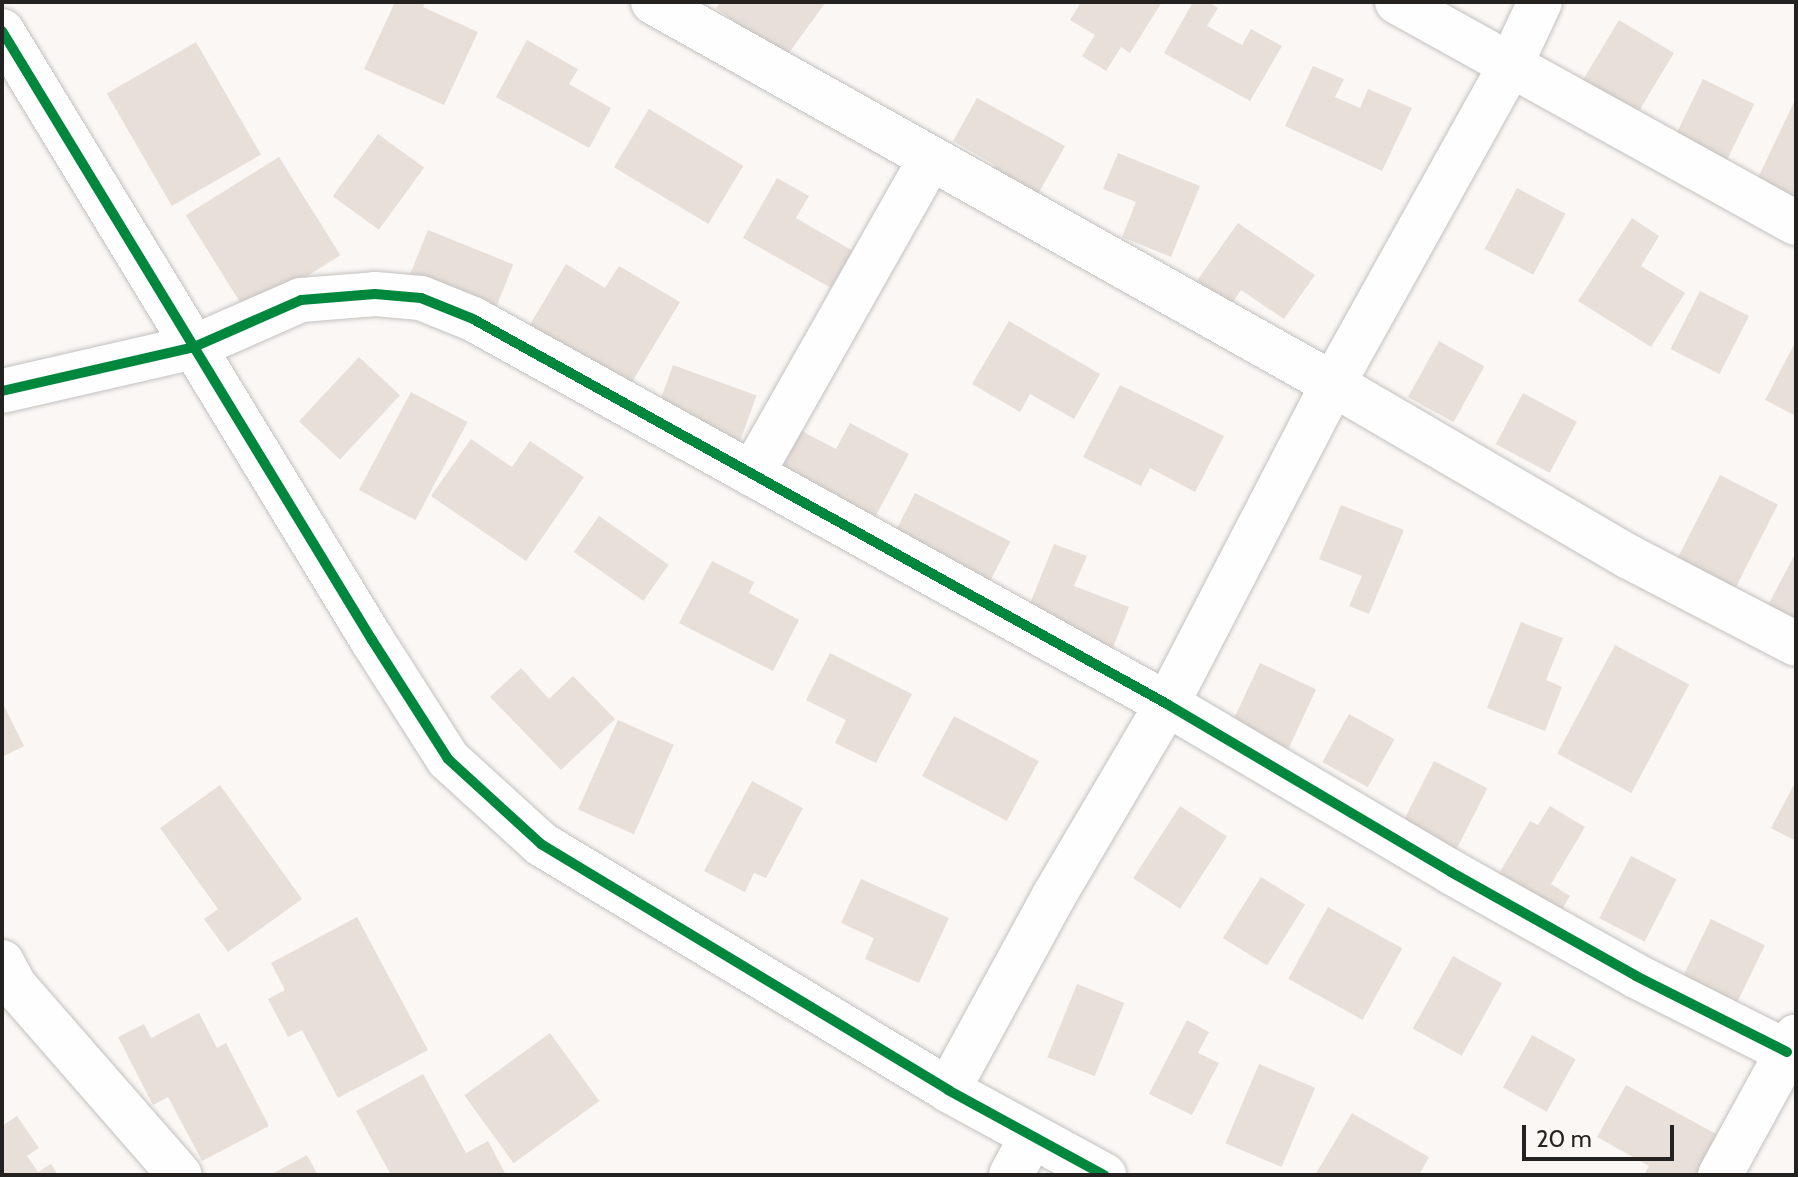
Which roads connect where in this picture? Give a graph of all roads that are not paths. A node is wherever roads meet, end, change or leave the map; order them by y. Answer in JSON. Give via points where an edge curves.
{"nodes":[{"id":1,"x":653,"y":2,"type":"edge"},
{"id":2,"x":1397,"y":2,"type":"edge"},
{"id":3,"x":1540,"y":2,"type":"edge"},
{"id":4,"x":2,"y":31,"type":"edge"},
{"id":5,"x":1511,"y":64,"type":"junction"},
{"id":6,"x":930,"y":159,"type":"junction"},
{"id":7,"x":1796,"y":223,"type":"edge"},
{"id":8,"x":194,"y":347,"type":"junction"},
{"id":9,"x":1333,"y":384,"type":"junction"},
{"id":10,"x":2,"y":391,"type":"edge"},
{"id":11,"x":752,"y":474,"type":"junction"},
{"id":12,"x":1796,"y":644,"type":"edge"},
{"id":13,"x":1167,"y":704,"type":"junction"},
{"id":14,"x":6,"y":980,"type":"edge"},
{"id":15,"x":1791,"y":1044,"type":"edge"},
{"id":16,"x":948,"y":1090,"type":"junction"},
{"id":17,"x":1032,"y":1136,"type":"junction"},
{"id":18,"x":180,"y":1175,"type":"edge"},
{"id":19,"x":1011,"y":1175,"type":"edge"},
{"id":20,"x":1104,"y":1175,"type":"edge"},
{"id":21,"x":1720,"y":1175,"type":"edge"}],
"edges":[{"from":1,"to":6,"type":"street"},
{"from":2,"to":5,"type":"street"},
{"from":3,"to":5,"type":"street"},
{"from":4,"to":8,"type":"street"},
{"from":5,"to":7,"type":"street"},
{"from":5,"to":9,"type":"street"},
{"from":6,"to":9,"type":"street"},
{"from":6,"to":11,"type":"street"},
{"from":8,"to":10,"type":"street"},
{"from":8,"to":11,"type":"street","via":[[301,300],[375,294],[421,298],[473,319]]},
{"from":8,"to":16,"type":"street","via":[[448,759],[541,844]]},
{"from":9,"to":12,"type":"street","via":[[1629,557]]},
{"from":9,"to":13,"type":"street"},
{"from":11,"to":13,"type":"street"},
{"from":13,"to":15,"type":"street","via":[[1596,954]]},
{"from":13,"to":16,"type":"street"},
{"from":14,"to":18,"type":"street"},
{"from":15,"to":21,"type":"street"},
{"from":16,"to":17,"type":"street"},
{"from":17,"to":19,"type":"street"},
{"from":17,"to":20,"type":"street"}]}
